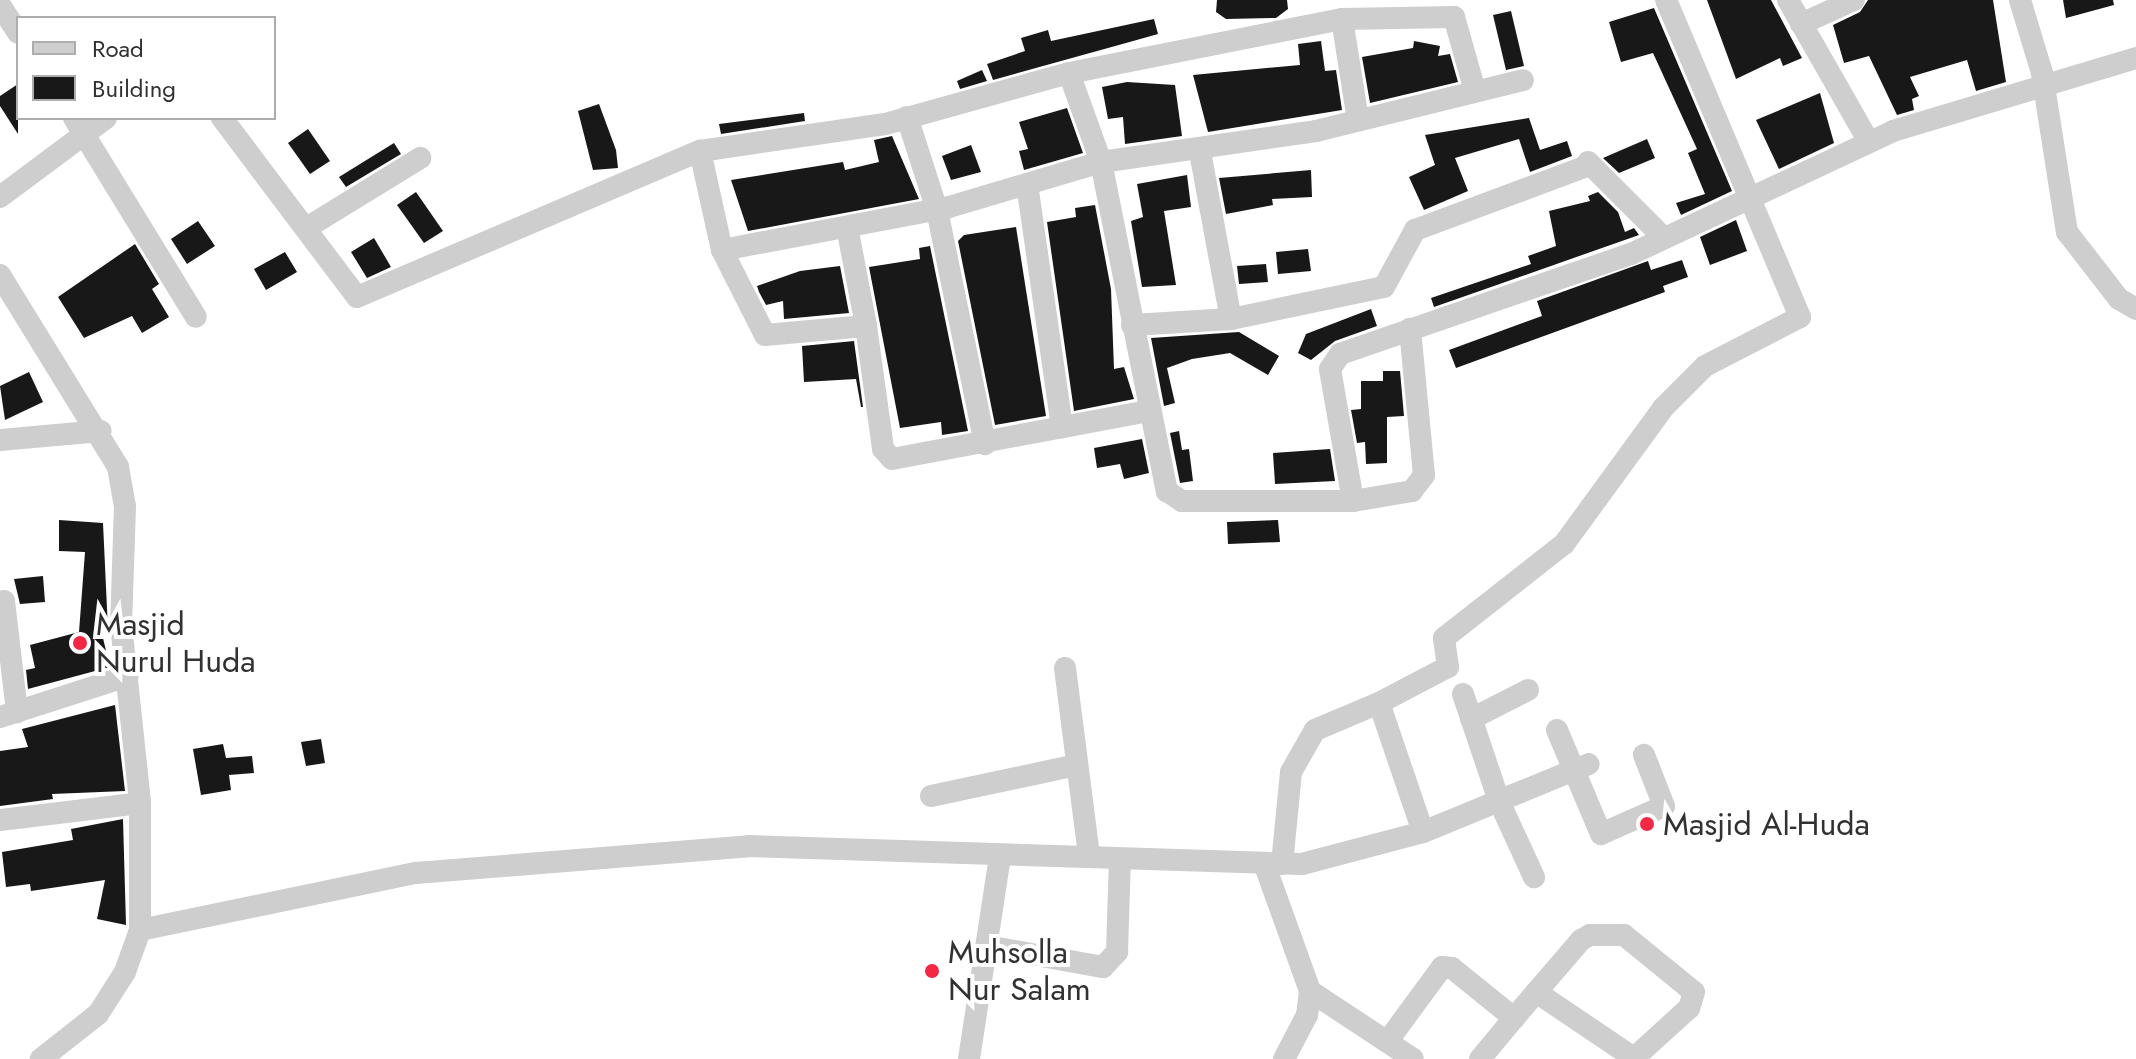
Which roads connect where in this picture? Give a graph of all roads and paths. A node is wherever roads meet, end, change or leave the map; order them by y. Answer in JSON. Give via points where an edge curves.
{"nodes":[{"id":1,"x":1666,"y":0,"type":"edge"},
{"id":2,"x":1788,"y":0,"type":"edge"},
{"id":3,"x":1854,"y":0,"type":"edge"},
{"id":4,"x":2020,"y":0,"type":"edge"},
{"id":5,"x":0,"y":5,"type":"edge"},
{"id":6,"x":1342,"y":19,"type":"junction"},
{"id":7,"x":1801,"y":24,"type":"junction"},
{"id":8,"x":16,"y":30,"type":"edge"},
{"id":9,"x":2136,"y":58,"type":"edge"},
{"id":10,"x":1069,"y":73,"type":"junction"},
{"id":11,"x":1523,"y":80,"type":"dead end"},
{"id":12,"x":2042,"y":86,"type":"junction"},
{"id":13,"x":1475,"y":91,"type":"junction"},
{"id":14,"x":907,"y":117,"type":"junction"},
{"id":15,"x":224,"y":120,"type":"edge"},
{"id":16,"x":1358,"y":120,"type":"junction"},
{"id":17,"x":79,"y":125,"type":"edge"},
{"id":18,"x":1869,"y":142,"type":"junction"},
{"id":19,"x":700,"y":151,"type":"junction"},
{"id":20,"x":1200,"y":152,"type":"junction"},
{"id":21,"x":420,"y":158,"type":"dead end"},
{"id":22,"x":1101,"y":162,"type":"junction"},
{"id":23,"x":1027,"y":184,"type":"junction"},
{"id":24,"x":0,"y":197,"type":"edge"},
{"id":25,"x":1752,"y":197,"type":"junction"},
{"id":26,"x":937,"y":210,"type":"junction"},
{"id":27,"x":308,"y":227,"type":"junction"},
{"id":28,"x":847,"y":227,"type":"junction"},
{"id":29,"x":1664,"y":238,"type":"junction"},
{"id":30,"x":722,"y":250,"type":"junction"},
{"id":31,"x":0,"y":275,"type":"edge"},
{"id":32,"x":2136,"y":309,"type":"edge"},
{"id":33,"x":196,"y":317,"type":"dead end"},
{"id":34,"x":1231,"y":319,"type":"junction"},
{"id":35,"x":1132,"y":325,"type":"junction"},
{"id":36,"x":866,"y":326,"type":"junction"},
{"id":37,"x":1410,"y":329,"type":"junction"},
{"id":38,"x":1148,"y":411,"type":"junction"},
{"id":39,"x":1062,"y":428,"type":"junction"},
{"id":40,"x":101,"y":431,"type":"junction"},
{"id":41,"x":0,"y":440,"type":"edge"},
{"id":42,"x":985,"y":444,"type":"junction"},
{"id":43,"x":1353,"y":501,"type":"junction"},
{"id":44,"x":4,"y":601,"type":"dead end"},
{"id":45,"x":1065,"y":668,"type":"dead end"},
{"id":46,"x":128,"y":676,"type":"junction"},
{"id":47,"x":1528,"y":690,"type":"dead end"},
{"id":48,"x":1463,"y":694,"type":"dead end"},
{"id":49,"x":1379,"y":703,"type":"junction"},
{"id":50,"x":8,"y":715,"type":"edge"},
{"id":51,"x":1471,"y":719,"type":"junction"},
{"id":52,"x":1557,"y":730,"type":"dead end"},
{"id":53,"x":1644,"y":755,"type":"dead end"},
{"id":54,"x":1077,"y":765,"type":"junction"},
{"id":55,"x":1581,"y":767,"type":"junction"},
{"id":56,"x":931,"y":796,"type":"dead end"},
{"id":57,"x":1499,"y":801,"type":"junction"},
{"id":58,"x":140,"y":803,"type":"junction"},
{"id":59,"x":0,"y":820,"type":"edge"},
{"id":60,"x":1423,"y":832,"type":"junction"},
{"id":61,"x":1000,"y":856,"type":"junction"},
{"id":62,"x":1089,"y":856,"type":"junction"},
{"id":63,"x":1120,"y":859,"type":"junction"},
{"id":64,"x":1273,"y":864,"type":"junction"},
{"id":65,"x":1534,"y":877,"type":"dead end"},
{"id":66,"x":140,"y":930,"type":"junction"},
{"id":67,"x":987,"y":946,"type":"junction"},
{"id":68,"x":1310,"y":991,"type":"junction"},
{"id":69,"x":1536,"y":992,"type":"junction"},
{"id":70,"x":1514,"y":1018,"type":"junction"},
{"id":71,"x":1387,"y":1042,"type":"junction"},
{"id":72,"x":41,"y":1059,"type":"edge"},
{"id":73,"x":969,"y":1059,"type":"edge"},
{"id":74,"x":1284,"y":1059,"type":"edge"},
{"id":75,"x":1413,"y":1059,"type":"edge"},
{"id":76,"x":1481,"y":1059,"type":"edge"}],
"edges":[{"from":1,"to":25,"type":"street"},
{"from":2,"to":7,"type":"street"},
{"from":3,"to":7,"type":"street"},
{"from":4,"to":12,"type":"street"},
{"from":5,"to":8,"type":"street"},
{"from":6,"to":10,"type":"street"},
{"from":6,"to":13,"type":"street","via":[[1454,17]]},
{"from":6,"to":16,"type":"street"},
{"from":7,"to":18,"type":"street"},
{"from":9,"to":12,"type":"street"},
{"from":10,"to":14,"type":"street"},
{"from":10,"to":22,"type":"street"},
{"from":11,"to":13,"type":"street"},
{"from":12,"to":18,"type":"street"},
{"from":12,"to":32,"type":"street","via":[[2067,232],[2119,299]]},
{"from":13,"to":16,"type":"street"},
{"from":14,"to":19,"type":"street"},
{"from":14,"to":26,"type":"street"},
{"from":15,"to":27,"type":"street"},
{"from":16,"to":20,"type":"street"},
{"from":17,"to":24,"type":"street"},
{"from":17,"to":33,"type":"street"},
{"from":18,"to":25,"type":"street"},
{"from":19,"to":27,"type":"street","via":[[367,296],[350,295]]},
{"from":19,"to":30,"type":"street"},
{"from":20,"to":22,"type":"street"},
{"from":20,"to":34,"type":"street"},
{"from":21,"to":27,"type":"street"},
{"from":22,"to":23,"type":"street"},
{"from":22,"to":35,"type":"street"},
{"from":23,"to":26,"type":"street"},
{"from":23,"to":39,"type":"street"},
{"from":25,"to":29,"type":"street"},
{"from":25,"to":49,"type":"street","via":[[1800,317],[1705,366],[1663,408],[1564,544],[1444,638],[1448,667]]},
{"from":26,"to":28,"type":"street"},
{"from":26,"to":42,"type":"street"},
{"from":28,"to":30,"type":"street"},
{"from":28,"to":36,"type":"street"},
{"from":29,"to":34,"type":"street","via":[[1586,165],[1415,230],[1384,287]]},
{"from":29,"to":37,"type":"street"},
{"from":30,"to":36,"type":"street","via":[[765,335]]},
{"from":31,"to":40,"type":"street"},
{"from":34,"to":35,"type":"street"},
{"from":35,"to":38,"type":"street"},
{"from":36,"to":42,"type":"street","via":[[886,456]]},
{"from":37,"to":43,"type":"street","via":[[1424,475],[1412,491]]},
{"from":37,"to":43,"type":"street","via":[[1340,354],[1331,363]]},
{"from":38,"to":39,"type":"street"},
{"from":38,"to":43,"type":"street","via":[[1167,491],[1182,501]]},
{"from":39,"to":42,"type":"street"},
{"from":40,"to":41,"type":"street"},
{"from":40,"to":46,"type":"street","via":[[118,467],[125,506],[121,624]]},
{"from":44,"to":50,"type":"street"},
{"from":45,"to":54,"type":"street"},
{"from":46,"to":50,"type":"street"},
{"from":46,"to":58,"type":"street"},
{"from":47,"to":51,"type":"street"},
{"from":48,"to":51,"type":"street"},
{"from":49,"to":60,"type":"street"},
{"from":49,"to":64,"type":"street","via":[[1315,730],[1291,772]]},
{"from":51,"to":57,"type":"street"},
{"from":52,"to":55,"type":"street"},
{"from":53,"to":55,"type":"street","via":[[1664,806],[1601,834]]},
{"from":54,"to":56,"type":"street"},
{"from":54,"to":62,"type":"street"},
{"from":55,"to":57,"type":"street"},
{"from":57,"to":60,"type":"street"},
{"from":57,"to":65,"type":"street"},
{"from":58,"to":59,"type":"street"},
{"from":58,"to":66,"type":"street"},
{"from":60,"to":64,"type":"street","via":[[1325,861]]},
{"from":61,"to":62,"type":"street"},
{"from":61,"to":66,"type":"street","via":[[749,846],[416,873]]},
{"from":61,"to":67,"type":"street"},
{"from":62,"to":63,"type":"street"},
{"from":63,"to":64,"type":"street"},
{"from":63,"to":67,"type":"street","via":[[1117,952],[1103,967]]},
{"from":64,"to":68,"type":"street"},
{"from":66,"to":72,"type":"street","via":[[98,1014]]},
{"from":67,"to":73,"type":"street"},
{"from":68,"to":71,"type":"street"},
{"from":68,"to":74,"type":"street","via":[[1307,1015]]},
{"from":69,"to":69,"type":"street","via":[[1581,940],[1610,933],[1642,946],[1694,992],[1689,1008],[1634,1058]]},
{"from":69,"to":70,"type":"street"},
{"from":70,"to":71,"type":"street","via":[[1452,968],[1442,967]]},
{"from":70,"to":76,"type":"street"},
{"from":71,"to":75,"type":"street"}]}
